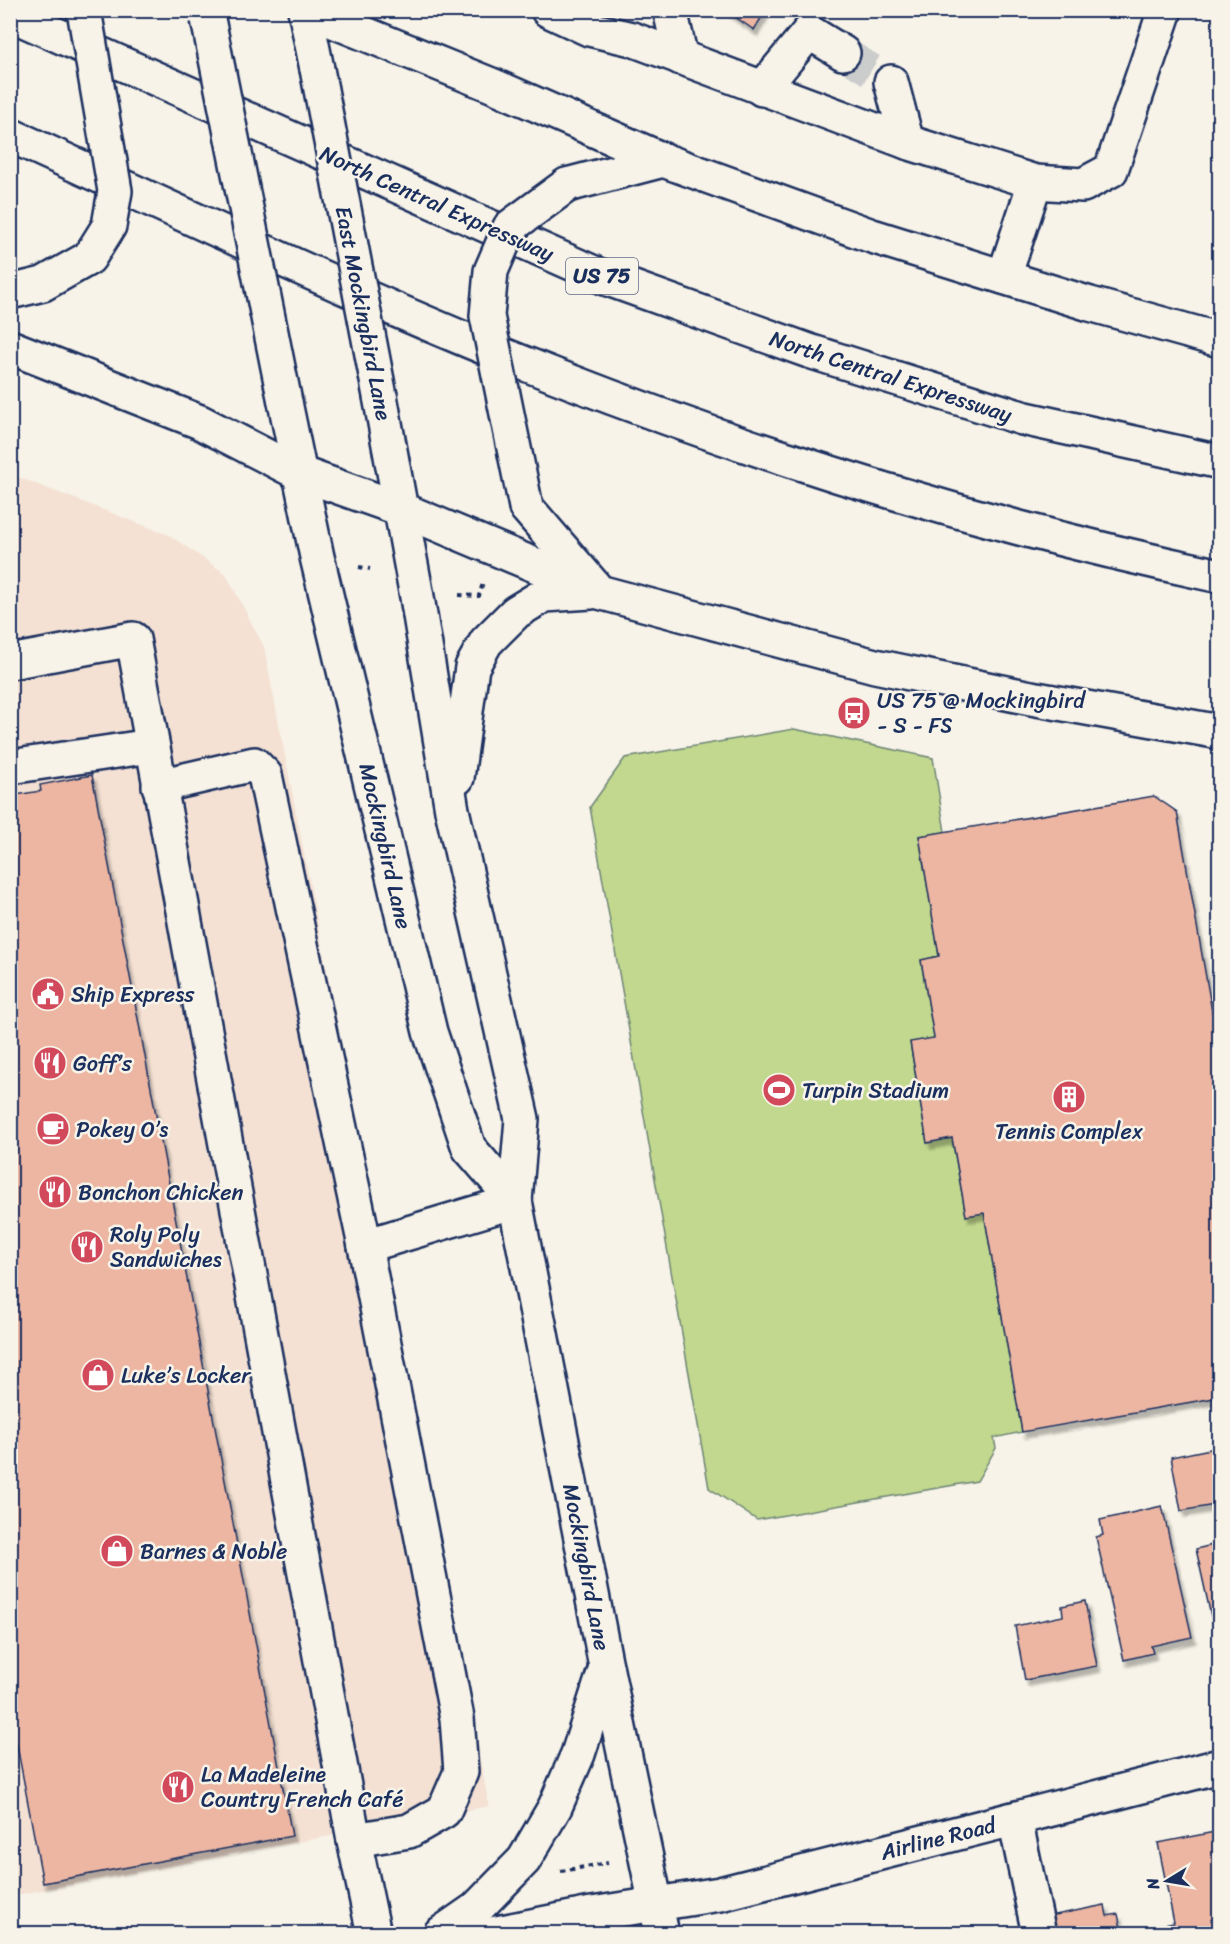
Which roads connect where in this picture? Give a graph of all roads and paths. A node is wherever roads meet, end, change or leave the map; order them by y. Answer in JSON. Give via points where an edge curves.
{"nodes":[{"id":1,"x":84,"y":10,"type":"edge"},
{"id":2,"x":306,"y":10,"type":"edge"},
{"id":3,"x":548,"y":10,"type":"edge"},
{"id":4,"x":670,"y":10,"type":"edge"},
{"id":5,"x":1165,"y":10,"type":"edge"},
{"id":6,"x":10,"y":14,"type":"edge"},
{"id":7,"x":207,"y":15,"type":"edge"},
{"id":8,"x":843,"y":53,"type":"tunnel mouth"},
{"id":9,"x":681,"y":58,"type":"junction"},
{"id":10,"x":891,"y":82,"type":"tunnel mouth"},
{"id":11,"x":762,"y":89,"type":"junction"},
{"id":12,"x":10,"y":135,"type":"edge"},
{"id":13,"x":907,"y":142,"type":"junction"},
{"id":14,"x":663,"y":160,"type":"junction"},
{"id":15,"x":1035,"y":182,"type":"junction"},
{"id":16,"x":1004,"y":277,"type":"junction"},
{"id":17,"x":10,"y":292,"type":"edge"},
{"id":18,"x":1220,"y":340,"type":"edge"},
{"id":19,"x":10,"y":347,"type":"edge"},
{"id":20,"x":1220,"y":462,"type":"edge"},
{"id":21,"x":299,"y":473,"type":"junction"},
{"id":22,"x":401,"y":509,"type":"junction"},
{"id":23,"x":1220,"y":576,"type":"edge"},
{"id":24,"x":485,"y":577,"type":"dead end"},
{"id":25,"x":599,"y":592,"type":"junction"},
{"id":26,"x":459,"y":595,"type":"dead end"},
{"id":27,"x":10,"y":662,"type":"edge"},
{"id":28,"x":1220,"y":732,"type":"edge"},
{"id":29,"x":151,"y":746,"type":"junction"},
{"id":30,"x":10,"y":767,"type":"edge"},
{"id":31,"x":159,"y":786,"type":"junction"},
{"id":32,"x":453,"y":810,"type":"junction"},
{"id":33,"x":514,"y":1201,"type":"junction"},
{"id":34,"x":365,"y":1246,"type":"junction"},
{"id":35,"x":606,"y":1666,"type":"junction"},
{"id":36,"x":1220,"y":1766,"type":"edge"},
{"id":37,"x":1015,"y":1819,"type":"junction"},
{"id":38,"x":354,"y":1840,"type":"junction"},
{"id":39,"x":608,"y":1863,"type":"dead end"},
{"id":40,"x":584,"y":1867,"type":"dead end"},
{"id":41,"x":658,"y":1919,"type":"edge"},
{"id":42,"x":374,"y":1934,"type":"edge"},
{"id":43,"x":440,"y":1934,"type":"edge"},
{"id":44,"x":492,"y":1934,"type":"edge"},
{"id":45,"x":1039,"y":1934,"type":"edge"}],
"edges":[{"from":1,"to":17,"type":"main road","bridge":true,"via":[[115,191],[109,226],[88,258],[43,284]]},
{"from":2,"to":14,"type":"main road"},
{"from":2,"to":22,"type":"main road","name":"East Mockingbird Lane","bridge":true},
{"from":3,"to":9,"type":"main road","via":[[589,29],[632,39]]},
{"from":4,"to":9,"type":"main road"},
{"from":5,"to":15,"type":"main road","via":[[1111,170],[1083,185]]},
{"from":6,"to":20,"type":"main road","name":"North Central Expressway","number":"US 75","via":[[603,277],[809,351],[1022,418]]},
{"from":7,"to":21,"type":"main road","bridge":true},
{"from":8,"to":11,"type":"main road","via":[[815,24]]},
{"from":9,"to":11,"type":"main road"},
{"from":10,"to":13,"type":"main road"},
{"from":11,"to":13,"type":"main road"},
{"from":12,"to":23,"type":"main road","via":[[394,308],[636,406],[768,453],[934,504]]},
{"from":13,"to":15,"type":"main road"},
{"from":14,"to":16,"type":"main road","via":[[872,236]]},
{"from":14,"to":25,"type":"main road","bridge":true,"via":[[567,185],[510,226],[491,271],[487,316],[526,507]]},
{"from":15,"to":16,"type":"main road"},
{"from":16,"to":18,"type":"main road"},
{"from":19,"to":21,"type":"main road","via":[[200,422]]},
{"from":21,"to":22,"type":"main road"},
{"from":21,"to":33,"type":"main road","name":"Mockingbird Lane","via":[[430,1032],[470,1148]]},
{"from":22,"to":25,"type":"main road"},
{"from":22,"to":32,"type":"main road","name":"Mockingbird Lane"},
{"from":24,"to":26,"type":"path","via":[[479,596]]},
{"from":25,"to":28,"type":"main road","via":[[875,666]]},
{"from":25,"to":32,"type":"main road","via":[[544,595],[516,612],[486,642],[472,667]]},
{"from":27,"to":29,"type":"main road","via":[[133,639]]},
{"from":29,"to":30,"type":"main road"},
{"from":29,"to":31,"type":"main road"},
{"from":31,"to":34,"type":"main road","via":[[254,764],[265,775]]},
{"from":31,"to":38,"type":"main road"},
{"from":32,"to":33,"type":"main road","name":"Mockingbird Lane","via":[[522,1119]]},
{"from":33,"to":34,"type":"main road"},
{"from":33,"to":35,"type":"main road","name":"Mockingbird Lane"},
{"from":34,"to":38,"type":"main road","via":[[457,1718],[462,1772],[444,1811],[409,1832]]},
{"from":35,"to":41,"type":"main road","name":"Mockingbird Lane"},
{"from":35,"to":43,"type":"main road","via":[[573,1765],[555,1807],[524,1860],[476,1909]]},
{"from":36,"to":37,"type":"main road","name":"Airline Road"},
{"from":37,"to":41,"type":"main road","name":"Airline Road","via":[[720,1894]]},
{"from":37,"to":45,"type":"main road"},
{"from":38,"to":42,"type":"main road"},
{"from":39,"to":40,"type":"path"},
{"from":41,"to":44,"type":"main road","name":"Airline Road"}]}
